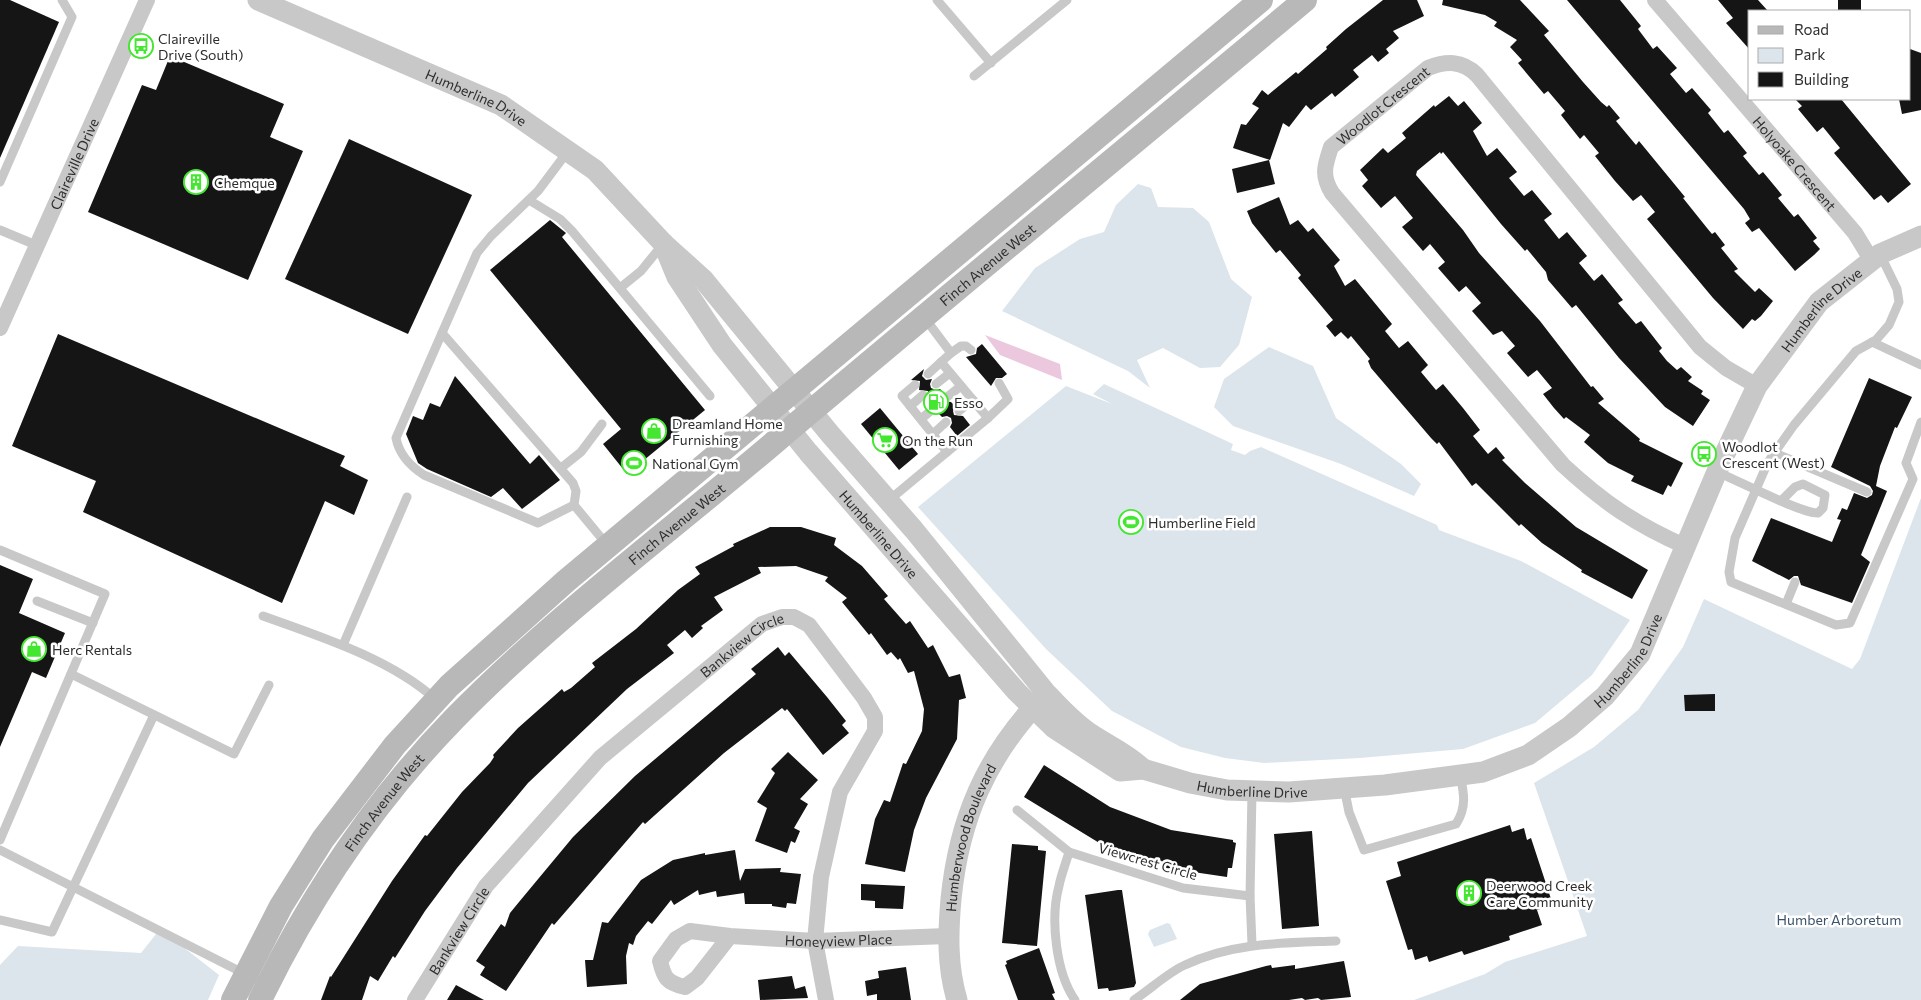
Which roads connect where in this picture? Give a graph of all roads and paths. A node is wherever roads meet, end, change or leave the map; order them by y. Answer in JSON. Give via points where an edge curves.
{"nodes":[{"id":1,"x":62,"y":0,"type":"edge"},
{"id":2,"x":147,"y":0,"type":"edge"},
{"id":3,"x":258,"y":0,"type":"edge"},
{"id":4,"x":937,"y":0,"type":"edge"},
{"id":5,"x":1067,"y":0,"type":"edge"},
{"id":6,"x":1261,"y":0,"type":"edge"},
{"id":7,"x":1305,"y":0,"type":"edge"},
{"id":8,"x":1655,"y":0,"type":"edge"},
{"id":9,"x":991,"y":63,"type":"junction"},
{"id":10,"x":974,"y":76,"type":"dead end"},
{"id":11,"x":568,"y":151,"type":"junction"},
{"id":12,"x":0,"y":182,"type":"edge"},
{"id":13,"x":529,"y":200,"type":"junction"},
{"id":14,"x":0,"y":230,"type":"edge"},
{"id":15,"x":1921,"y":236,"type":"edge"},
{"id":16,"x":663,"y":243,"type":"junction"},
{"id":17,"x":36,"y":245,"type":"junction"},
{"id":18,"x":1876,"y":257,"type":"junction"},
{"id":19,"x":620,"y":288,"type":"junction"},
{"id":20,"x":924,"y":318,"type":"junction"},
{"id":21,"x":0,"y":328,"type":"edge"},
{"id":22,"x":442,"y":333,"type":"junction"},
{"id":23,"x":1872,"y":342,"type":"junction"},
{"id":24,"x":971,"y":350,"type":"dead end"},
{"id":25,"x":952,"y":353,"type":"junction"},
{"id":26,"x":941,"y":362,"type":"junction"},
{"id":27,"x":1921,"y":363,"type":"edge"},
{"id":28,"x":950,"y":372,"type":"junction"},
{"id":29,"x":928,"y":374,"type":"dead end"},
{"id":30,"x":999,"y":383,"type":"dead end"},
{"id":31,"x":936,"y":384,"type":"dead end"},
{"id":32,"x":915,"y":385,"type":"dead end"},
{"id":33,"x":961,"y":386,"type":"junction"},
{"id":34,"x":1757,"y":386,"type":"junction"},
{"id":35,"x":795,"y":391,"type":"junction"},
{"id":36,"x":923,"y":395,"type":"dead end"},
{"id":37,"x":710,"y":396,"type":"dead end"},
{"id":38,"x":947,"y":397,"type":"dead end"},
{"id":39,"x":973,"y":400,"type":"junction"},
{"id":40,"x":910,"y":406,"type":"junction"},
{"id":41,"x":773,"y":408,"type":"junction"},
{"id":42,"x":934,"y":408,"type":"dead end"},
{"id":43,"x":811,"y":411,"type":"junction"},
{"id":44,"x":959,"y":412,"type":"dead end"},
{"id":45,"x":988,"y":418,"type":"junction"},
{"id":46,"x":920,"y":419,"type":"junction"},
{"id":47,"x":946,"y":422,"type":"dead end"},
{"id":48,"x":1921,"y":422,"type":"edge"},
{"id":49,"x":602,"y":424,"type":"dead end"},
{"id":50,"x":790,"y":429,"type":"junction"},
{"id":51,"x":933,"y":434,"type":"junction"},
{"id":52,"x":947,"y":452,"type":"junction"},
{"id":53,"x":1775,"y":453,"type":"junction"},
{"id":54,"x":561,"y":468,"type":"junction"},
{"id":55,"x":1718,"y":472,"type":"junction"},
{"id":56,"x":1755,"y":488,"type":"junction"},
{"id":57,"x":1867,"y":492,"type":"dead end"},
{"id":58,"x":407,"y":497,"type":"dead end"},
{"id":59,"x":1782,"y":500,"type":"junction"},
{"id":60,"x":888,"y":501,"type":"junction"},
{"id":61,"x":574,"y":505,"type":"junction"},
{"id":62,"x":608,"y":546,"type":"junction"},
{"id":63,"x":1687,"y":547,"type":"junction"},
{"id":64,"x":0,"y":550,"type":"edge"},
{"id":65,"x":1795,"y":582,"type":"dead end"},
{"id":66,"x":37,"y":601,"type":"dead end"},
{"id":67,"x":1786,"y":604,"type":"junction"},
{"id":68,"x":263,"y":616,"type":"dead end"},
{"id":69,"x":93,"y":623,"type":"junction"},
{"id":70,"x":343,"y":646,"type":"junction"},
{"id":71,"x":71,"y":674,"type":"junction"},
{"id":72,"x":268,"y":685,"type":"dead end"},
{"id":73,"x":436,"y":699,"type":"junction"},
{"id":74,"x":1040,"y":701,"type":"junction"},
{"id":75,"x":154,"y":715,"type":"junction"},
{"id":76,"x":1460,"y":774,"type":"junction"},
{"id":77,"x":1344,"y":787,"type":"junction"},
{"id":78,"x":1252,"y":792,"type":"junction"},
{"id":79,"x":1017,"y":810,"type":"dead end"},
{"id":80,"x":0,"y":840,"type":"edge"},
{"id":81,"x":0,"y":850,"type":"edge"},
{"id":82,"x":1069,"y":852,"type":"junction"},
{"id":83,"x":73,"y":887,"type":"junction"},
{"id":84,"x":1250,"y":896,"type":"junction"},
{"id":85,"x":0,"y":920,"type":"edge"},
{"id":86,"x":730,"y":936,"type":"dead end"},
{"id":87,"x":947,"y":936,"type":"junction"},
{"id":88,"x":815,"y":941,"type":"junction"},
{"id":89,"x":1336,"y":941,"type":"dead end"},
{"id":90,"x":1252,"y":944,"type":"junction"},
{"id":91,"x":245,"y":974,"type":"junction"},
{"id":92,"x":264,"y":993,"type":"edge"},
{"id":93,"x":233,"y":1000,"type":"edge"},
{"id":94,"x":415,"y":1000,"type":"edge"},
{"id":95,"x":826,"y":1000,"type":"edge"},
{"id":96,"x":956,"y":1000,"type":"edge"},
{"id":97,"x":1075,"y":1000,"type":"edge"},
{"id":98,"x":1134,"y":1000,"type":"edge"}],
"edges":[{"from":1,"to":12,"type":"lane","via":[[72,17]]},
{"from":2,"to":17,"type":"street","name":"Claireville Drive"},
{"from":3,"to":11,"type":"street","name":"Humberline Drive","via":[[502,105]]},
{"from":4,"to":9,"type":"lane"},
{"from":5,"to":9,"type":"lane"},
{"from":6,"to":35,"type":"main road","name":"Finch Avenue West"},
{"from":7,"to":20,"type":"main road","name":"Finch Avenue West"},
{"from":8,"to":18,"type":"street","name":"Holyoake Crescent"},
{"from":9,"to":10,"type":"lane"},
{"from":11,"to":13,"type":"lane"},
{"from":11,"to":16,"type":"street","name":"Humberline Drive","via":[[595,170]]},
{"from":13,"to":19,"type":"lane","via":[[560,219]]},
{"from":13,"to":22,"type":"lane","via":[[477,253]]},
{"from":14,"to":17,"type":"lane"},
{"from":15,"to":18,"type":"street","name":"Humberline Drive"},
{"from":16,"to":19,"type":"lane","via":[[641,271]]},
{"from":16,"to":35,"type":"street","name":"Humberline Drive","via":[[703,279]]},
{"from":16,"to":41,"type":"street","name":"Humberline Drive","via":[[682,285],[722,345]]},
{"from":17,"to":21,"type":"street","name":"Claireville Drive"},
{"from":18,"to":23,"type":"lane","via":[[1897,289],[1899,302],[1889,325]]},
{"from":18,"to":34,"type":"street","name":"Humberline Drive","via":[[1819,302]]},
{"from":19,"to":37,"type":"lane"},
{"from":20,"to":25,"type":"lane"},
{"from":20,"to":43,"type":"main road","name":"Finch Avenue West"},
{"from":22,"to":54,"type":"lane"},
{"from":22,"to":61,"type":"lane","via":[[396,438],[405,458],[424,475],[538,523]]},
{"from":23,"to":27,"type":"lane"},
{"from":23,"to":53,"type":"lane","via":[[1856,351],[1794,425]]},
{"from":24,"to":25,"type":"lane","via":[[961,346]]},
{"from":25,"to":26,"type":"lane"},
{"from":26,"to":28,"type":"lane"},
{"from":26,"to":29,"type":"lane"},
{"from":28,"to":31,"type":"lane"},
{"from":28,"to":33,"type":"lane"},
{"from":30,"to":45,"type":"lane","via":[[1008,399]]},
{"from":32,"to":40,"type":"lane","via":[[902,396]]},
{"from":33,"to":38,"type":"lane"},
{"from":33,"to":39,"type":"lane"},
{"from":34,"to":55,"type":"street","name":"Humberline Drive"},
{"from":34,"to":63,"type":"street","name":"Woodlot Crescent","via":[[1726,368],[1700,347],[1468,68],[1455,62],[1428,68],[1330,147],[1324,168],[1331,192],[1563,465],[1600,499],[1629,519]]},
{"from":35,"to":41,"type":"main road","name":"Finch Avenue West"},
{"from":35,"to":43,"type":"street","name":"Humberline Drive"},
{"from":36,"to":40,"type":"lane"},
{"from":39,"to":44,"type":"lane"},
{"from":39,"to":45,"type":"lane"},
{"from":40,"to":46,"type":"lane"},
{"from":41,"to":50,"type":"street","name":"Humberline Drive"},
{"from":41,"to":62,"type":"main road","name":"Finch Avenue West"},
{"from":42,"to":46,"type":"lane"},
{"from":43,"to":50,"type":"main road","name":"Finch Avenue West"},
{"from":43,"to":60,"type":"street","name":"Humberline Drive"},
{"from":45,"to":52,"type":"lane"},
{"from":46,"to":51,"type":"lane"},
{"from":47,"to":51,"type":"lane"},
{"from":48,"to":67,"type":"lane","via":[[1906,463],[1913,479],[1850,623],[1836,625]]},
{"from":49,"to":54,"type":"lane","via":[[581,452]]},
{"from":50,"to":74,"type":"street","name":"Humberline Drive"},
{"from":50,"to":92,"type":"main road","name":"Finch Avenue West","via":[[521,654],[454,719],[400,779],[348,849],[308,912]]},
{"from":51,"to":52,"type":"lane"},
{"from":52,"to":60,"type":"lane"},
{"from":53,"to":56,"type":"lane"},
{"from":53,"to":57,"type":"lane"},
{"from":54,"to":61,"type":"lane","via":[[573,482],[576,491]]},
{"from":55,"to":56,"type":"lane"},
{"from":55,"to":63,"type":"street","name":"Humberline Drive"},
{"from":56,"to":59,"type":"lane"},
{"from":56,"to":67,"type":"lane","via":[[1735,538],[1729,572],[1731,582]]},
{"from":58,"to":70,"type":"lane"},
{"from":59,"to":59,"type":"lane","via":[[1812,513],[1818,512],[1826,502],[1821,491],[1803,484]]},
{"from":60,"to":74,"type":"street","name":"Humberline Drive"},
{"from":61,"to":62,"type":"lane"},
{"from":62,"to":73,"type":"main road","name":"Finch Avenue West","via":[[507,632]]},
{"from":63,"to":76,"type":"street","name":"Humberline Drive","via":[[1640,654],[1605,696],[1569,727],[1528,755],[1483,772]]},
{"from":64,"to":69,"type":"lane","via":[[105,594]]},
{"from":65,"to":67,"type":"lane"},
{"from":66,"to":69,"type":"lane"},
{"from":68,"to":70,"type":"lane"},
{"from":69,"to":71,"type":"lane"},
{"from":70,"to":73,"type":"lane","via":[[419,684]]},
{"from":71,"to":75,"type":"lane"},
{"from":71,"to":80,"type":"lane"},
{"from":72,"to":75,"type":"lane","via":[[234,754]]},
{"from":73,"to":91,"type":"main road","name":"Finch Avenue West","via":[[380,763],[323,839],[281,906]]},
{"from":74,"to":78,"type":"street","name":"Humberline Drive","via":[[1131,757],[1143,769],[1190,784]]},
{"from":74,"to":87,"type":"street","name":"Humberwood Boulevard","via":[[988,768],[970,806],[954,870]]},
{"from":75,"to":83,"type":"lane"},
{"from":76,"to":77,"type":"street","name":"Humberline Drive","via":[[1385,785]]},
{"from":76,"to":77,"type":"lane","via":[[1464,812],[1456,824],[1364,850],[1349,812]]},
{"from":77,"to":78,"type":"street","name":"Humberline Drive"},
{"from":78,"to":84,"type":"lane"},
{"from":79,"to":82,"type":"lane","name":"Viewcrest Circle"},
{"from":81,"to":83,"type":"lane"},
{"from":82,"to":84,"type":"lane","name":"Viewcrest Circle","via":[[1182,888]]},
{"from":82,"to":97,"type":"lane","via":[[1058,888],[1055,932],[1066,986]]},
{"from":83,"to":85,"type":"lane","via":[[52,932]]},
{"from":83,"to":91,"type":"lane"},
{"from":84,"to":90,"type":"lane"},
{"from":86,"to":88,"type":"street","name":"Honeyview Place"},
{"from":87,"to":88,"type":"street","name":"Honeyview Place"},
{"from":87,"to":96,"type":"street","name":"Humberwood Boulevard"},
{"from":88,"to":94,"type":"street","name":"Bankview Circle","via":[[822,877],[840,792],[875,730],[874,717],[864,698],[809,625],[782,617],[762,624],[600,758],[486,886]]},
{"from":88,"to":95,"type":"street","name":"Bankview Circle"},
{"from":89,"to":90,"type":"lane"},
{"from":90,"to":98,"type":"lane","via":[[1184,965]]},
{"from":91,"to":92,"type":"lane"},
{"from":91,"to":93,"type":"main road","name":"Finch Avenue West"}]}
